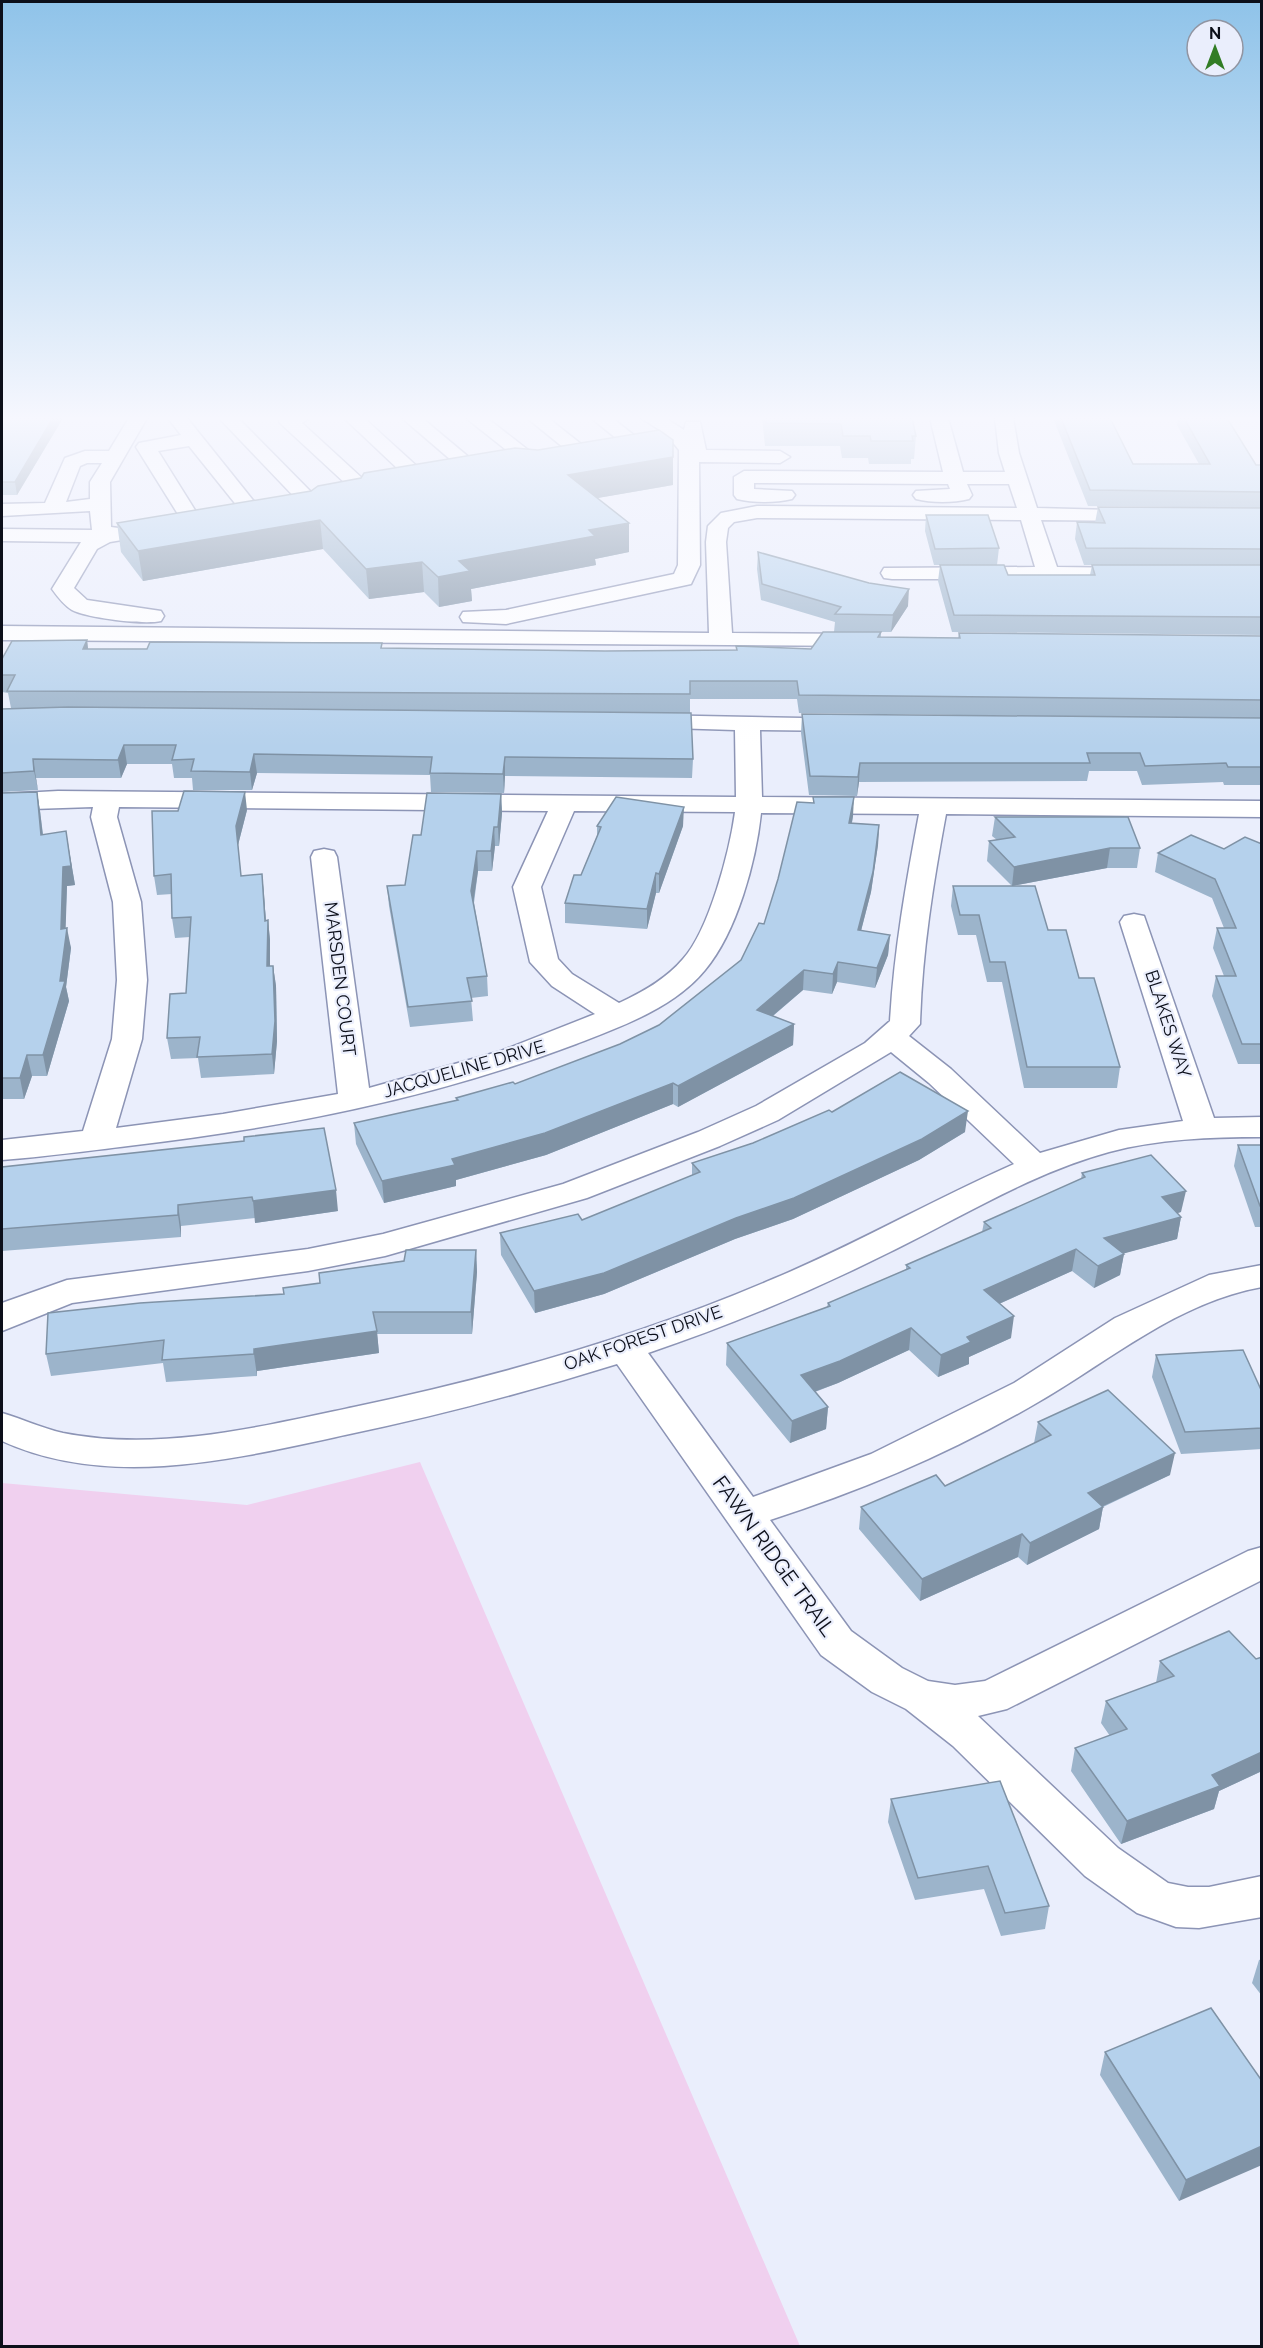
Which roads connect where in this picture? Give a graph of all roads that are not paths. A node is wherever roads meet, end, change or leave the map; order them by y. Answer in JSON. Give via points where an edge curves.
{"nodes":[{"id":1,"x":101,"y":528,"type":"edge"},
{"id":2,"x":689,"y":528,"type":"edge"},
{"id":3,"x":718,"y":528,"type":"edge"},
{"id":4,"x":1033,"y":528,"type":"edge"},
{"id":5,"x":144,"y":531,"type":"edge"},
{"id":6,"x":2,"y":535,"type":"edge"},
{"id":7,"x":105,"y":536,"type":"junction"},
{"id":8,"x":892,"y":573,"type":"dead end"},
{"id":9,"x":1048,"y":573,"type":"junction"},
{"id":10,"x":1155,"y":574,"type":"edge"},
{"id":11,"x":2,"y":633,"type":"edge"},
{"id":12,"x":721,"y":640,"type":"junction"},
{"id":13,"x":885,"y":641,"type":"edge"},
{"id":14,"x":629,"y":722,"type":"edge"},
{"id":15,"x":747,"y":723,"type":"junction"},
{"id":16,"x":867,"y":724,"type":"edge"},
{"id":17,"x":108,"y":800,"type":"junction"},
{"id":18,"x":2,"y":802,"type":"edge"},
{"id":19,"x":749,"y":804,"type":"junction"},
{"id":20,"x":564,"y":805,"type":"junction"},
{"id":21,"x":934,"y":806,"type":"junction"},
{"id":22,"x":1262,"y":809,"type":"edge"},
{"id":23,"x":324,"y":857,"type":"dead end"},
{"id":24,"x":1134,"y":922,"type":"dead end"},
{"id":25,"x":617,"y":1015,"type":"junction"},
{"id":26,"x":891,"y":1036,"type":"junction"},
{"id":27,"x":355,"y":1101,"type":"junction"},
{"id":28,"x":1201,"y":1127,"type":"junction"},
{"id":29,"x":1262,"y":1127,"type":"edge"},
{"id":30,"x":97,"y":1140,"type":"junction"},
{"id":31,"x":2,"y":1150,"type":"edge"},
{"id":32,"x":1036,"y":1167,"type":"junction"},
{"id":33,"x":1262,"y":1276,"type":"edge"},
{"id":34,"x":2,"y":1319,"type":"edge"},
{"id":35,"x":625,"y":1348,"type":"junction"},
{"id":36,"x":2,"y":1426,"type":"edge"},
{"id":37,"x":744,"y":1514,"type":"junction"},
{"id":38,"x":1262,"y":1562,"type":"edge"},
{"id":39,"x":921,"y":1696,"type":"junction"},
{"id":40,"x":1262,"y":1896,"type":"edge"}],
"edges":[{"from":1,"to":7,"type":"street"},
{"from":2,"to":7,"type":"street","via":[[689,565],[683,579],[506,617],[168,618],[79,605],[63,589],[89,545]]},
{"from":3,"to":12,"type":"street"},
{"from":4,"to":9,"type":"street"},
{"from":5,"to":7,"type":"street"},
{"from":6,"to":7,"type":"street"},
{"from":8,"to":9,"type":"street"},
{"from":9,"to":10,"type":"street"},
{"from":11,"to":12,"type":"street"},
{"from":12,"to":13,"type":"street"},
{"from":14,"to":15,"type":"street"},
{"from":15,"to":16,"type":"street"},
{"from":15,"to":19,"type":"street","name":"JACQUELINE DRIVE"},
{"from":17,"to":18,"type":"street"},
{"from":17,"to":20,"type":"street"},
{"from":17,"to":30,"type":"street","via":[[104,817],[127,902],[132,980],[127,1039]]},
{"from":19,"to":20,"type":"street"},
{"from":19,"to":21,"type":"street"},
{"from":19,"to":25,"type":"street","name":"JACQUELINE DRIVE","via":[[731,887],[714,930],[695,963],[649,1000]]},
{"from":20,"to":25,"type":"street","via":[[527,887],[544,962],[562,980]]},
{"from":21,"to":22,"type":"street"},
{"from":21,"to":26,"type":"street","via":[[915,908],[905,1024]]},
{"from":23,"to":27,"type":"street","name":"MARSDEN COURT"},
{"from":24,"to":28,"type":"street","name":"BLAKES WAY"},
{"from":25,"to":27,"type":"street","name":"JACQUELINE DRIVE","via":[[526,1055]]},
{"from":26,"to":32,"type":"street","via":[[940,1076]]},
{"from":26,"to":34,"type":"street","via":[[876,1049],[767,1113],[575,1191],[374,1247],[308,1260],[67,1292]]},
{"from":27,"to":30,"type":"street","name":"JACQUELINE DRIVE","via":[[231,1124]]},
{"from":28,"to":29,"type":"street","name":"OAK FOREST DRIVE"},
{"from":28,"to":32,"type":"street","name":"OAK FOREST DRIVE","via":[[1146,1134],[1072,1152]]},
{"from":30,"to":31,"type":"street","name":"JACQUELINE DRIVE"},
{"from":32,"to":35,"type":"street","name":"OAK FOREST DRIVE","via":[[783,1288]]},
{"from":33,"to":37,"type":"street","via":[[1221,1283],[1139,1322],[1027,1392],[885,1464]]},
{"from":35,"to":36,"type":"street","name":"OAK FOREST DRIVE","via":[[473,1392],[220,1446],[178,1451],[84,1450],[48,1443]]},
{"from":35,"to":37,"type":"street","name":"FAWN RIDGE TRAIL"},
{"from":37,"to":39,"type":"street","name":"FAWN RIDGE TRAIL","via":[[836,1643],[887,1680]]},
{"from":38,"to":39,"type":"street","name":"FAWN RIDGE TRAIL","via":[[992,1696],[955,1702]]},
{"from":39,"to":40,"type":"street","via":[[981,1744],[1131,1887],[1174,1905],[1217,1908]]}]}
